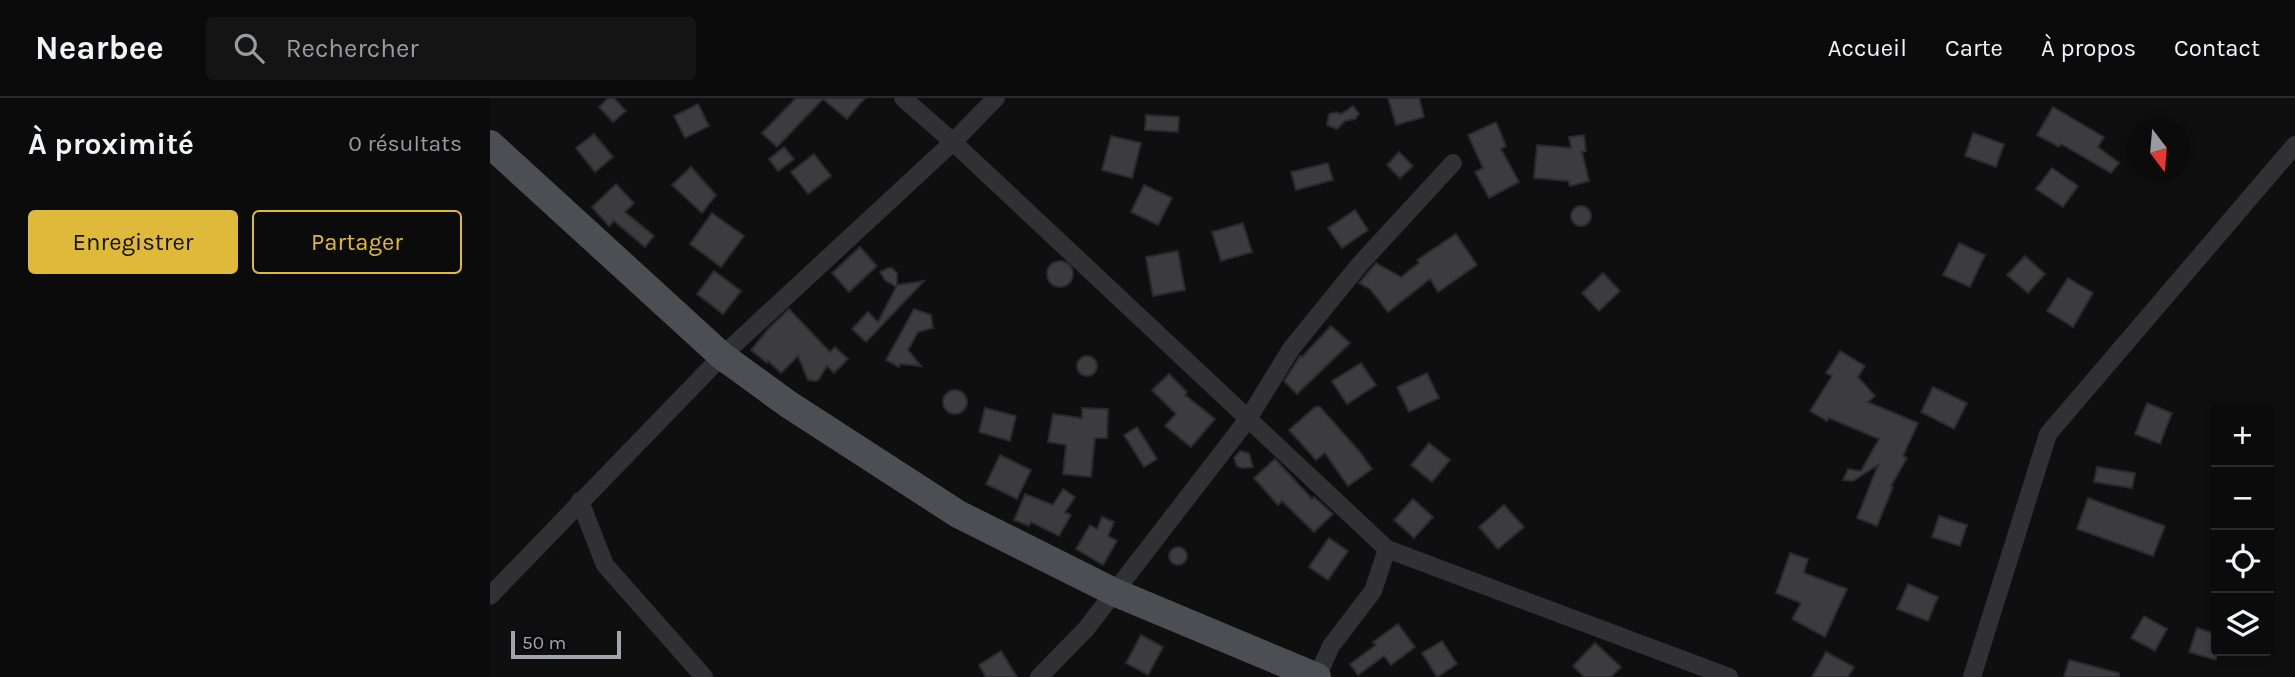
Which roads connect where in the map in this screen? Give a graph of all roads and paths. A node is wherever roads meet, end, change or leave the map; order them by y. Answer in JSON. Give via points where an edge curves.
{"nodes":[{"id":1,"x":903,"y":98,"type":"edge"},
{"id":2,"x":996,"y":98,"type":"edge"},
{"id":3,"x":953,"y":142,"type":"junction"},
{"id":4,"x":490,"y":144,"type":"edge"},
{"id":5,"x":2295,"y":145,"type":"edge"},
{"id":6,"x":1452,"y":163,"type":"dead end"},
{"id":7,"x":722,"y":356,"type":"junction"},
{"id":8,"x":1248,"y":419,"type":"junction"},
{"id":9,"x":580,"y":501,"type":"junction"},
{"id":10,"x":1387,"y":549,"type":"junction"},
{"id":11,"x":1114,"y":592,"type":"junction"},
{"id":12,"x":490,"y":597,"type":"edge"},
{"id":13,"x":704,"y":677,"type":"edge"},
{"id":14,"x":1039,"y":677,"type":"edge"},
{"id":15,"x":1317,"y":677,"type":"edge"},
{"id":16,"x":1729,"y":677,"type":"edge"},
{"id":17,"x":1972,"y":677,"type":"edge"}],
"edges":[{"from":1,"to":3,"type":"street"},
{"from":2,"to":3,"type":"street"},
{"from":3,"to":7,"type":"street"},
{"from":3,"to":8,"type":"street"},
{"from":4,"to":7,"type":"main road"},
{"from":5,"to":17,"type":"street","via":[[2048,434]]},
{"from":6,"to":8,"type":"street","via":[[1291,349]]},
{"from":7,"to":9,"type":"street"},
{"from":7,"to":11,"type":"main road","via":[[958,514]]},
{"from":8,"to":10,"type":"street"},
{"from":8,"to":11,"type":"street"},
{"from":9,"to":12,"type":"street"},
{"from":9,"to":13,"type":"street","via":[[605,565]]},
{"from":10,"to":15,"type":"street","via":[[1373,591],[1331,646]]},
{"from":10,"to":16,"type":"street"},
{"from":11,"to":14,"type":"street"},
{"from":11,"to":15,"type":"main road"}]}
